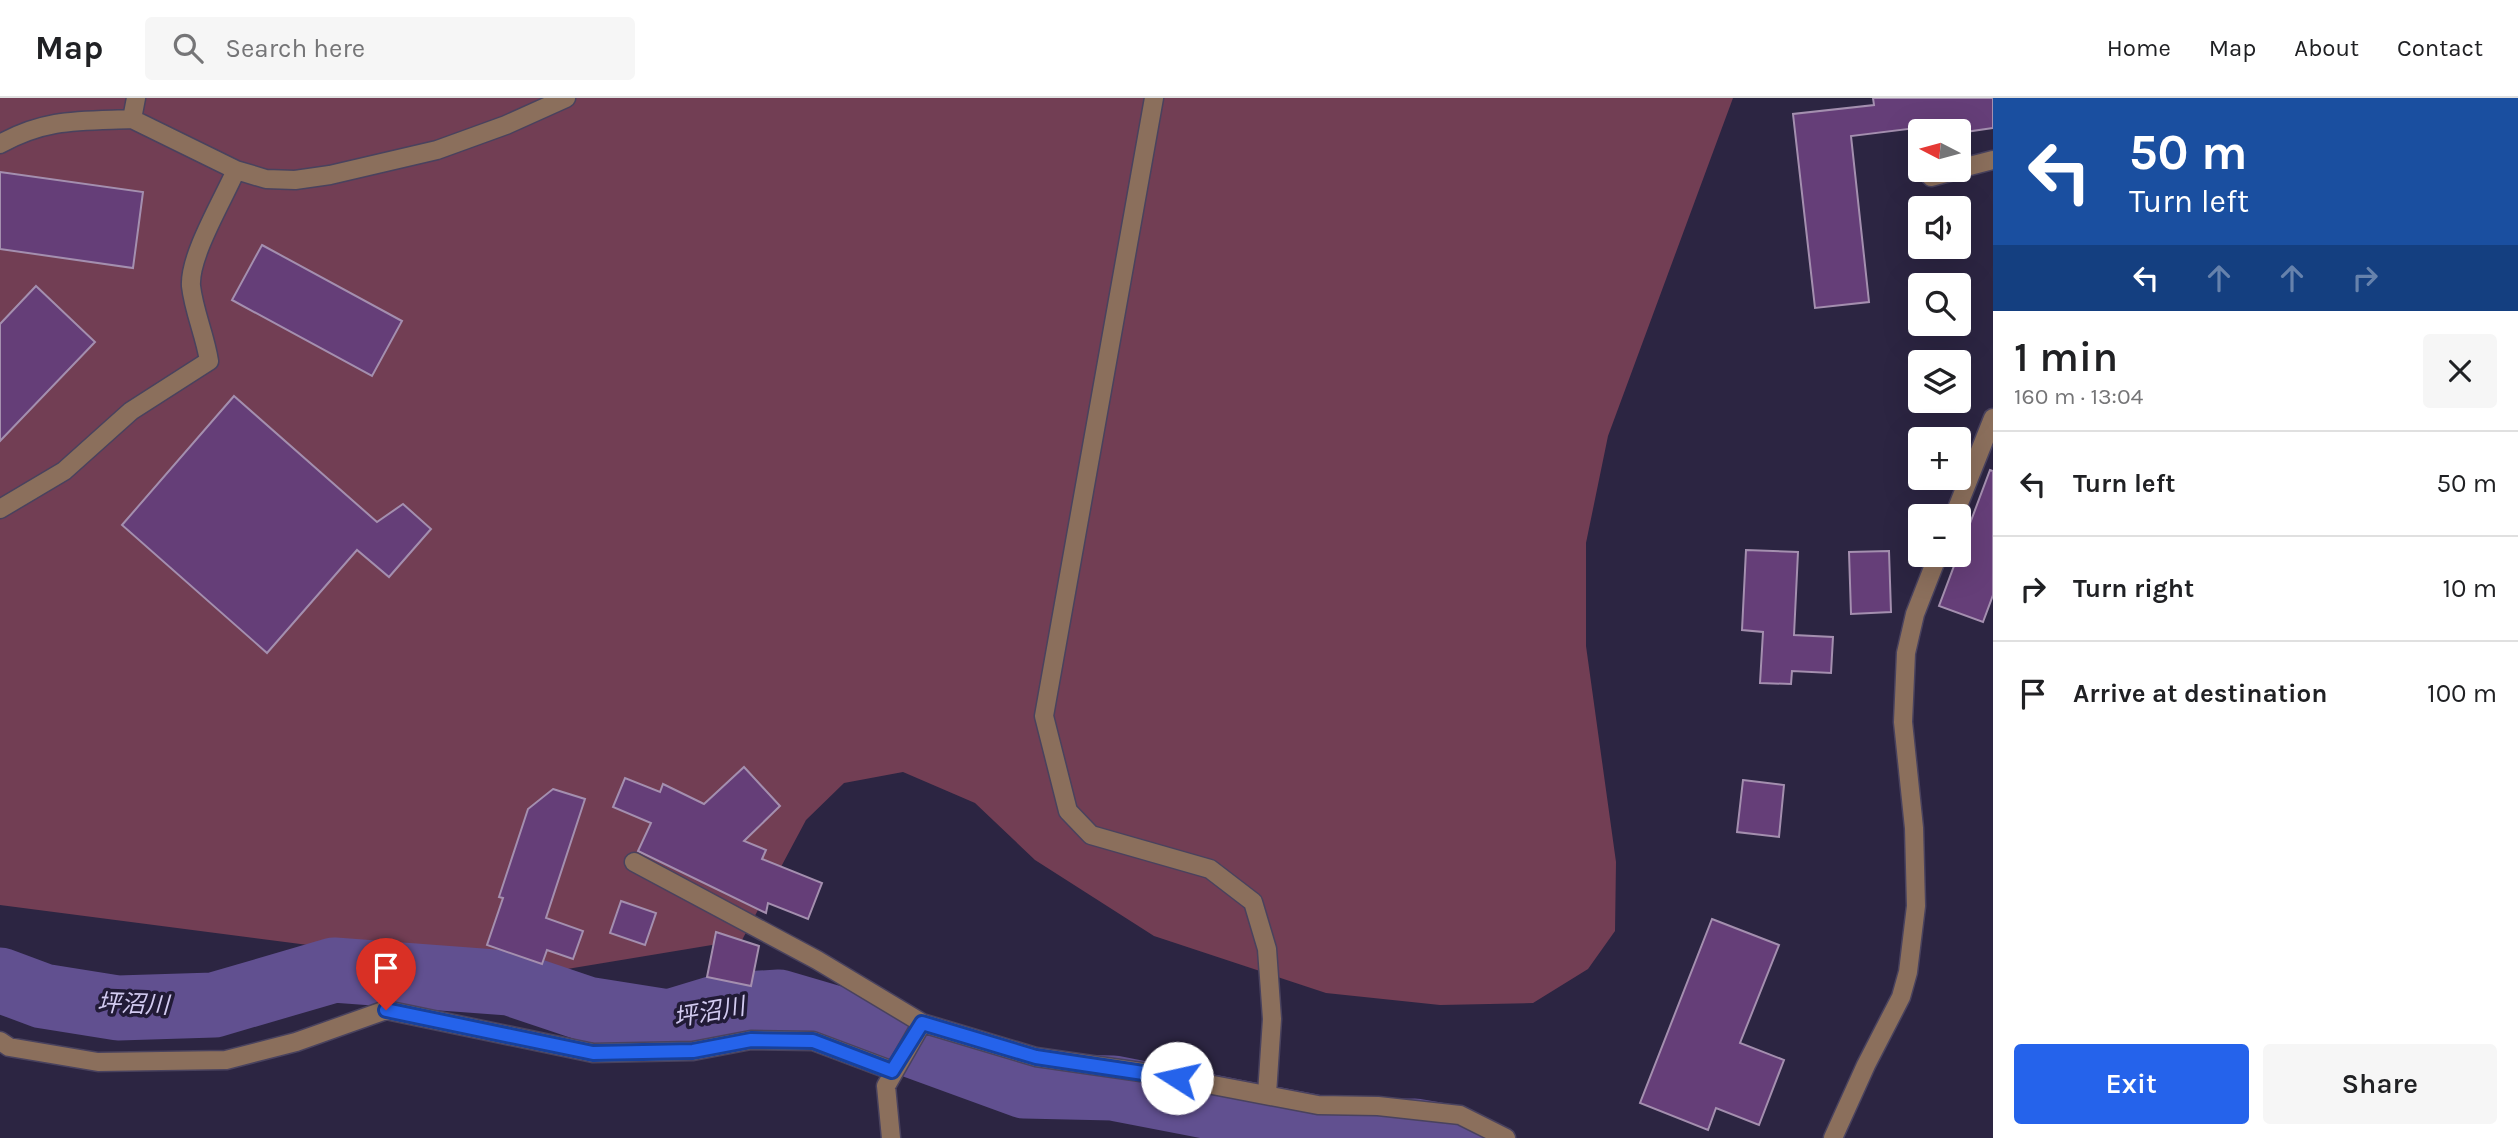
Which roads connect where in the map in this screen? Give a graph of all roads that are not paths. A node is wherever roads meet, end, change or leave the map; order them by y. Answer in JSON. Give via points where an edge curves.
{"nodes":[{"id":1,"x":136,"y":98,"type":"edge"},
{"id":2,"x":566,"y":98,"type":"edge"},
{"id":3,"x":1154,"y":98,"type":"edge"},
{"id":4,"x":132,"y":119,"type":"junction"},
{"id":5,"x":0,"y":144,"type":"edge"},
{"id":6,"x":1993,"y":160,"type":"edge"},
{"id":7,"x":1971,"y":166,"type":"edge"},
{"id":8,"x":236,"y":170,"type":"junction"},
{"id":9,"x":1993,"y":418,"type":"edge"},
{"id":10,"x":1959,"y":504,"type":"edge"},
{"id":11,"x":0,"y":509,"type":"edge"},
{"id":12,"x":1933,"y":567,"type":"edge"},
{"id":13,"x":634,"y":862,"type":"dead end"},
{"id":14,"x":918,"y":1028,"type":"junction"},
{"id":15,"x":0,"y":1041,"type":"edge"},
{"id":16,"x":897,"y":1064,"type":"junction"},
{"id":17,"x":1267,"y":1094,"type":"junction"},
{"id":18,"x":891,"y":1138,"type":"edge"},
{"id":19,"x":1506,"y":1138,"type":"edge"},
{"id":20,"x":1833,"y":1138,"type":"edge"}],
"edges":[{"from":1,"to":4,"type":"street"},
{"from":2,"to":8,"type":"street","via":[[437,150],[330,175],[266,179]]},
{"from":3,"to":17,"type":"street","via":[[1044,716],[1068,811],[1091,835],[1210,869],[1253,902],[1267,949],[1272,1019]]},
{"from":4,"to":5,"type":"street","via":[[57,121]]},
{"from":4,"to":8,"type":"street"},
{"from":6,"to":7,"type":"street"},
{"from":8,"to":11,"type":"street","via":[[193,263],[195,310],[209,360],[131,411],[64,471]]},
{"from":9,"to":10,"type":"street"},
{"from":12,"to":20,"type":"street","via":[[1914,614],[1906,653],[1903,722],[1914,828],[1916,906],[1908,972],[1901,998]]},
{"from":13,"to":14,"type":"street","via":[[817,960]]},
{"from":14,"to":16,"type":"street"},
{"from":14,"to":17,"type":"street","via":[[1036,1057]]},
{"from":15,"to":16,"type":"street","via":[[9,1048],[98,1062],[226,1060],[296,1042],[386,1010],[593,1053],[693,1051],[751,1040],[813,1041]]},
{"from":16,"to":18,"type":"street","via":[[886,1086]]},
{"from":17,"to":19,"type":"street","via":[[1318,1105],[1460,1115]]}]}
